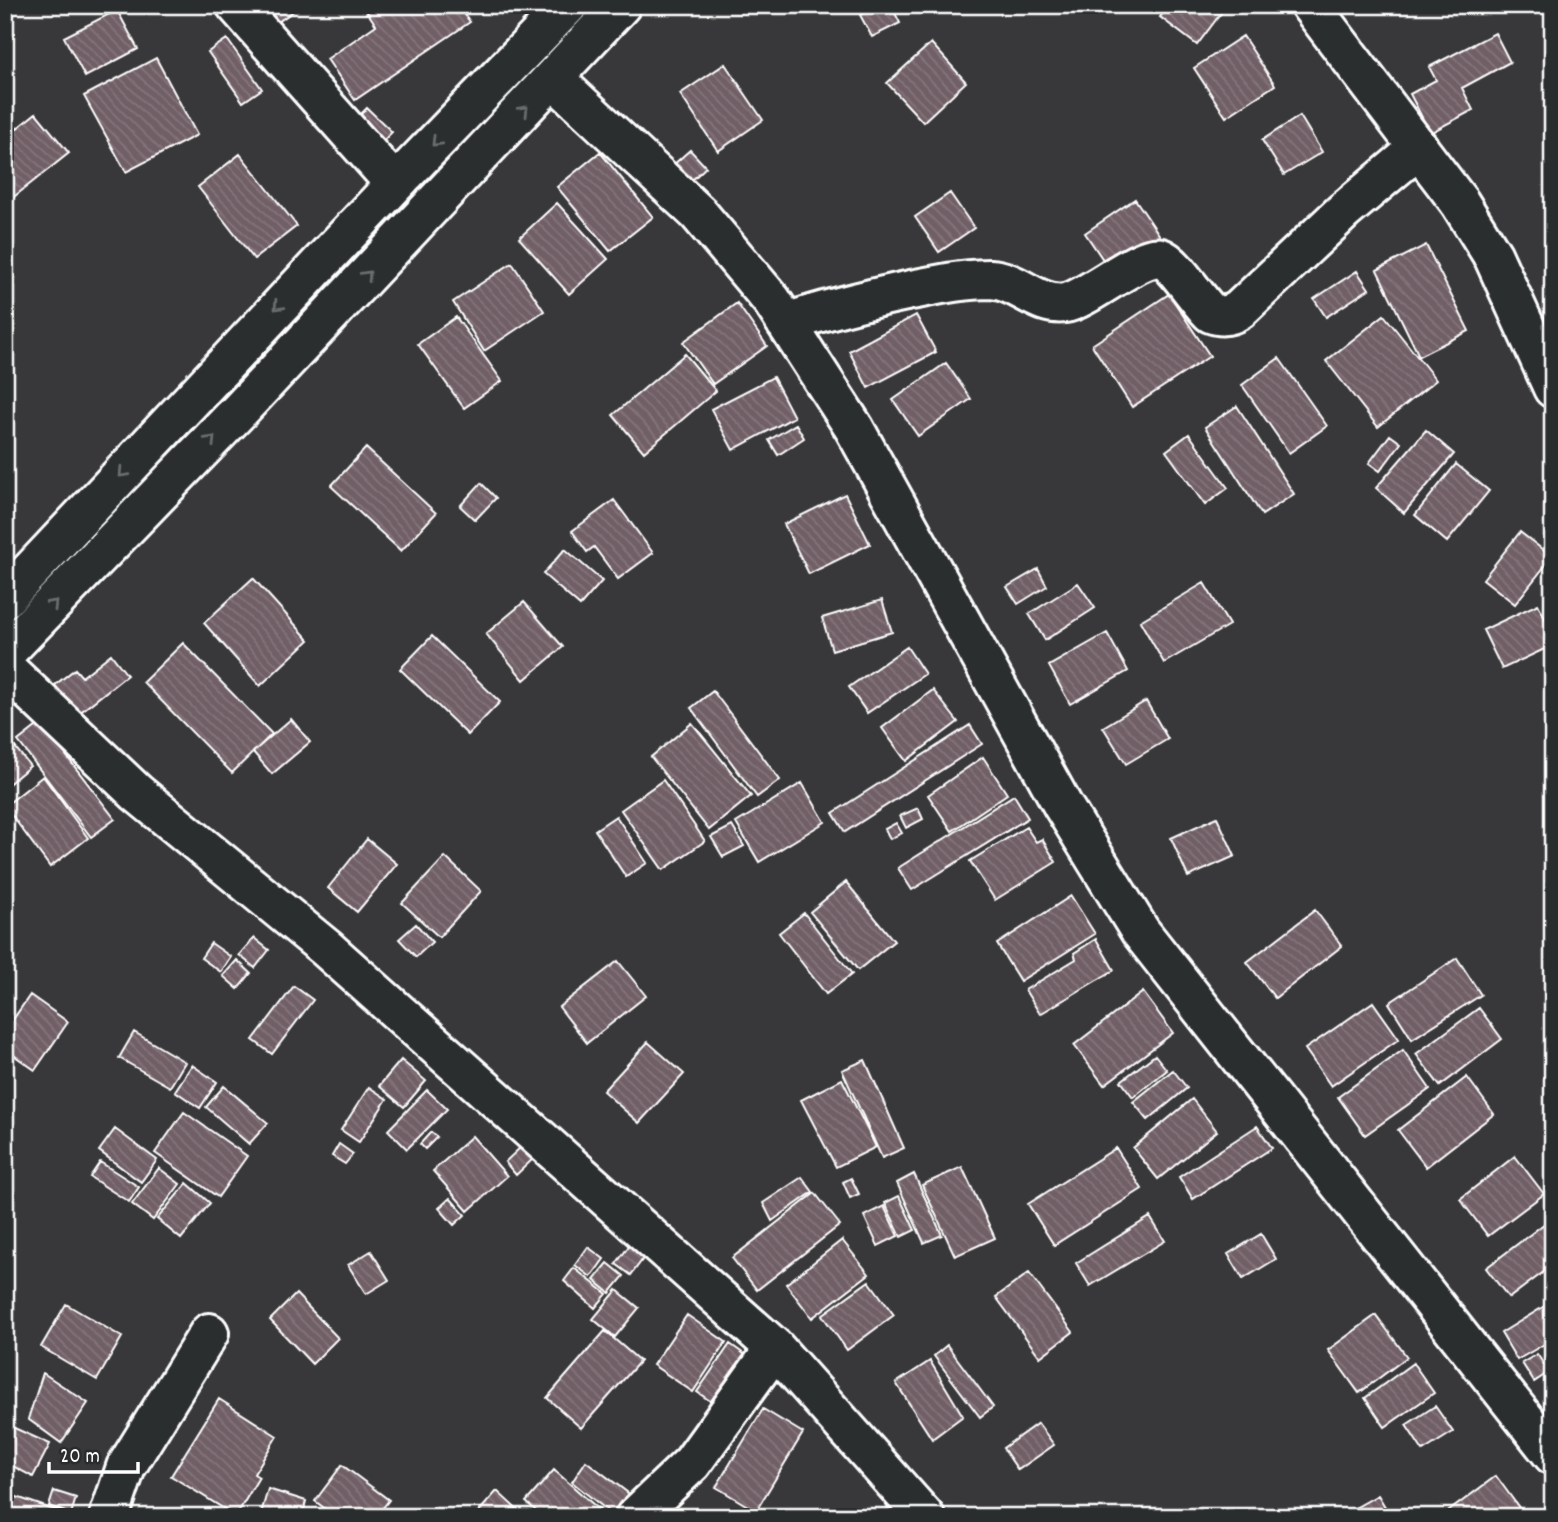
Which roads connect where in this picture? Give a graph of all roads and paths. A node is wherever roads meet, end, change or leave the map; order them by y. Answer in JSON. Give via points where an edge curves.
{"nodes":[{"id":1,"x":236,"y":5,"type":"edge"},
{"id":2,"x":568,"y":5,"type":"edge"},
{"id":3,"x":621,"y":5,"type":"edge"},
{"id":4,"x":1310,"y":5,"type":"edge"},
{"id":5,"x":554,"y":79,"type":"junction"},
{"id":6,"x":1419,"y":148,"type":"junction"},
{"id":7,"x":394,"y":184,"type":"junction"},
{"id":8,"x":1506,"y":284,"type":"junction"},
{"id":9,"x":1553,"y":311,"type":"edge"},
{"id":10,"x":786,"y":323,"type":"junction"},
{"id":11,"x":1552,"y":384,"type":"edge"},
{"id":12,"x":5,"y":598,"type":"edge"},
{"id":13,"x":5,"y":653,"type":"edge"},
{"id":14,"x":5,"y":668,"type":"edge"},
{"id":15,"x":209,"y":1333,"type":"dead end"},
{"id":16,"x":775,"y":1348,"type":"junction"},
{"id":17,"x":1553,"y":1455,"type":"edge"},
{"id":18,"x":109,"y":1517,"type":"edge"},
{"id":19,"x":635,"y":1517,"type":"edge"},
{"id":20,"x":925,"y":1517,"type":"edge"}],
"edges":[{"from":1,"to":7,"type":"street"},
{"from":2,"to":7,"type":"street","one_way":true},
{"from":3,"to":5,"type":"street"},
{"from":4,"to":6,"type":"street"},
{"from":5,"to":10,"type":"street","via":[[698,213]]},
{"from":13,"to":5,"type":"street","one_way":true},
{"from":6,"to":8,"type":"street","via":[[1460,203]]},
{"from":6,"to":10,"type":"street","via":[[1233,314],[1211,313],[1171,265],[1157,257],[1068,303],[1040,300],[992,279],[877,297]]},
{"from":7,"to":12,"type":"street","one_way":true},
{"from":8,"to":9,"type":"street"},
{"from":8,"to":11,"type":"street"},
{"from":10,"to":17,"type":"street","via":[[854,428],[1063,806],[1140,931]]},
{"from":14,"to":16,"type":"street","via":[[137,793],[326,948]]},
{"from":15,"to":18,"type":"street","via":[[127,1467]]},
{"from":16,"to":19,"type":"street","via":[[692,1463]]},
{"from":16,"to":20,"type":"street"}]}
